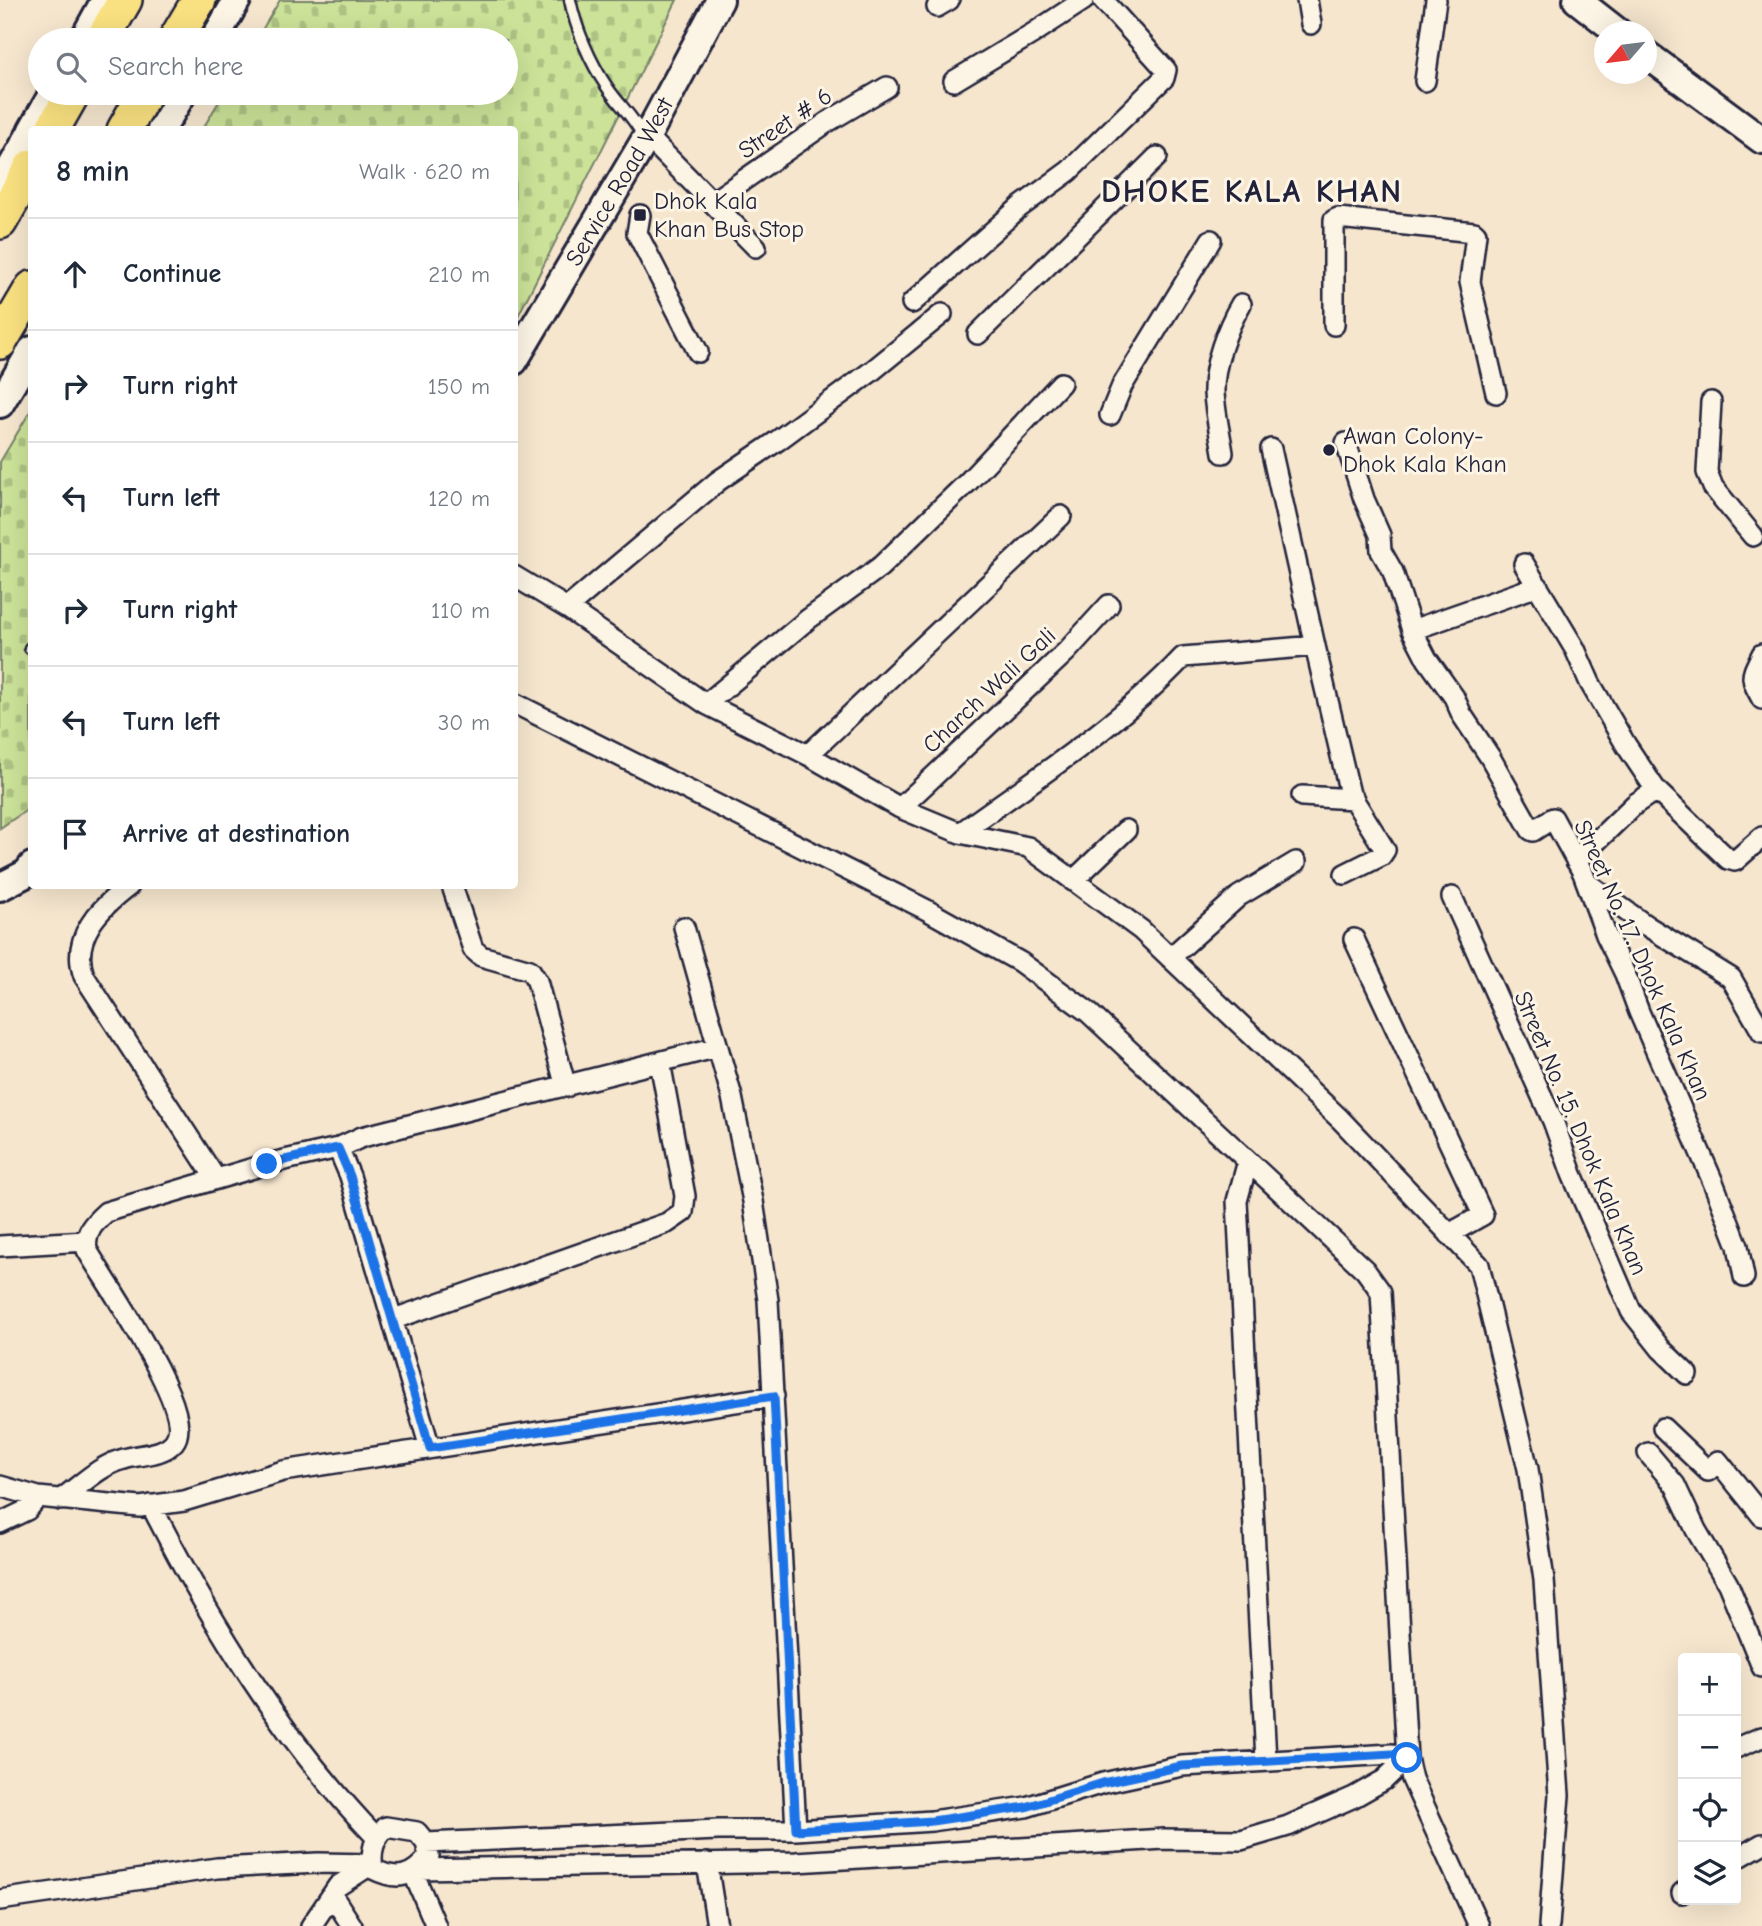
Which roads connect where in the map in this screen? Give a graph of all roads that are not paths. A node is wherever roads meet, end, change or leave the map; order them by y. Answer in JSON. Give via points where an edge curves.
{"nodes":[{"id":1,"x":105,"y":0,"type":"edge"},
{"id":2,"x":125,"y":0,"type":"edge"},
{"id":3,"x":199,"y":0,"type":"edge"},
{"id":4,"x":237,"y":0,"type":"edge"},
{"id":5,"x":570,"y":0,"type":"edge"},
{"id":6,"x":720,"y":0,"type":"edge"},
{"id":7,"x":1084,"y":0,"type":"edge"},
{"id":8,"x":1103,"y":0,"type":"edge"},
{"id":9,"x":1307,"y":0,"type":"edge"},
{"id":10,"x":1436,"y":0,"type":"edge"},
{"id":11,"x":1577,"y":0,"type":"edge"},
{"id":12,"x":1604,"y":21,"type":"edge"},
{"id":13,"x":1311,"y":24,"type":"dead end"},
{"id":14,"x":90,"y":28,"type":"edge"},
{"id":15,"x":109,"y":28,"type":"edge"},
{"id":16,"x":182,"y":28,"type":"edge"},
{"id":17,"x":221,"y":28,"type":"edge"},
{"id":18,"x":1657,"y":62,"type":"edge"},
{"id":19,"x":954,"y":81,"type":"dead end"},
{"id":20,"x":1425,"y":81,"type":"dead end"},
{"id":21,"x":887,"y":87,"type":"dead end"},
{"id":22,"x":46,"y":105,"type":"edge"},
{"id":23,"x":66,"y":105,"type":"edge"},
{"id":24,"x":138,"y":105,"type":"edge"},
{"id":25,"x":176,"y":105,"type":"edge"},
{"id":26,"x":34,"y":126,"type":"edge"},
{"id":27,"x":54,"y":126,"type":"edge"},
{"id":28,"x":126,"y":126,"type":"edge"},
{"id":29,"x":163,"y":126,"type":"edge"},
{"id":30,"x":28,"y":137,"type":"edge"},
{"id":31,"x":646,"y":138,"type":"junction"},
{"id":32,"x":1762,"y":141,"type":"edge"},
{"id":33,"x":1157,"y":157,"type":"dead end"},
{"id":34,"x":28,"y":173,"type":"edge"},
{"id":35,"x":0,"y":187,"type":"edge"},
{"id":36,"x":712,"y":202,"type":"junction"},
{"id":37,"x":639,"y":215,"type":"dead end"},
{"id":38,"x":0,"y":222,"type":"edge"},
{"id":39,"x":1211,"y":240,"type":"dead end"},
{"id":40,"x":756,"y":247,"type":"dead end"},
{"id":41,"x":28,"y":295,"type":"edge"},
{"id":42,"x":912,"y":303,"type":"dead end"},
{"id":43,"x":1241,"y":304,"type":"dead end"},
{"id":44,"x":942,"y":314,"type":"dead end"},
{"id":45,"x":1334,"y":325,"type":"dead end"},
{"id":46,"x":978,"y":334,"type":"dead end"},
{"id":47,"x":0,"y":342,"type":"edge"},
{"id":48,"x":698,"y":352,"type":"dead end"},
{"id":49,"x":518,"y":354,"type":"edge"},
{"id":50,"x":28,"y":357,"type":"edge"},
{"id":51,"x":1061,"y":383,"type":"dead end"},
{"id":52,"x":1496,"y":393,"type":"dead end"},
{"id":53,"x":1711,"y":402,"type":"dead end"},
{"id":54,"x":0,"y":404,"type":"edge"},
{"id":55,"x":1110,"y":415,"type":"dead end"},
{"id":56,"x":1346,"y":443,"type":"dead end"},
{"id":57,"x":1271,"y":449,"type":"dead end"},
{"id":58,"x":1223,"y":453,"type":"dead end"},
{"id":59,"x":1061,"y":516,"type":"dead end"},
{"id":60,"x":1753,"y":536,"type":"dead end"},
{"id":61,"x":1524,"y":564,"type":"dead end"},
{"id":62,"x":518,"y":578,"type":"edge"},
{"id":63,"x":1538,"y":586,"type":"junction"},
{"id":64,"x":1109,"y":606,"type":"dead end"},
{"id":65,"x":567,"y":608,"type":"junction"},
{"id":66,"x":1412,"y":630,"type":"junction"},
{"id":67,"x":1315,"y":646,"type":"junction"},
{"id":68,"x":1762,"y":654,"type":"edge"},
{"id":69,"x":1762,"y":699,"type":"edge"},
{"id":70,"x":706,"y":704,"type":"junction"},
{"id":71,"x":518,"y":705,"type":"edge"},
{"id":72,"x":807,"y":755,"type":"junction"},
{"id":73,"x":1656,"y":790,"type":"junction"},
{"id":74,"x":1302,"y":796,"type":"dead end"},
{"id":75,"x":1354,"y":799,"type":"junction"},
{"id":76,"x":900,"y":808,"type":"junction"},
{"id":77,"x":1126,"y":830,"type":"dead end"},
{"id":78,"x":960,"y":833,"type":"junction"},
{"id":79,"x":1762,"y":837,"type":"edge"},
{"id":80,"x":1576,"y":861,"type":"junction"},
{"id":81,"x":1296,"y":862,"type":"dead end"},
{"id":82,"x":28,"y":872,"type":"edge"},
{"id":83,"x":1345,"y":874,"type":"dead end"},
{"id":84,"x":1073,"y":881,"type":"junction"},
{"id":85,"x":1587,"y":883,"type":"junction"},
{"id":86,"x":0,"y":887,"type":"edge"},
{"id":87,"x":126,"y":889,"type":"edge"},
{"id":88,"x":453,"y":889,"type":"edge"},
{"id":89,"x":1452,"y":897,"type":"dead end"},
{"id":90,"x":684,"y":928,"type":"dead end"},
{"id":91,"x":1354,"y":939,"type":"dead end"},
{"id":92,"x":1170,"y":958,"type":"junction"},
{"id":93,"x":1762,"y":1032,"type":"edge"},
{"id":94,"x":718,"y":1047,"type":"junction"},
{"id":95,"x":660,"y":1062,"type":"junction"},
{"id":96,"x":566,"y":1087,"type":"junction"},
{"id":97,"x":338,"y":1148,"type":"junction"},
{"id":98,"x":1248,"y":1161,"type":"junction"},
{"id":99,"x":216,"y":1179,"type":"junction"},
{"id":100,"x":1449,"y":1234,"type":"junction"},
{"id":101,"x":86,"y":1241,"type":"junction"},
{"id":102,"x":0,"y":1246,"type":"edge"},
{"id":103,"x":1744,"y":1277,"type":"dead end"},
{"id":104,"x":394,"y":1319,"type":"junction"},
{"id":105,"x":1688,"y":1374,"type":"dead end"},
{"id":106,"x":774,"y":1396,"type":"junction"},
{"id":107,"x":1663,"y":1428,"type":"dead end"},
{"id":108,"x":430,"y":1448,"type":"junction"},
{"id":109,"x":1648,"y":1453,"type":"dead end"},
{"id":110,"x":0,"y":1486,"type":"edge"},
{"id":111,"x":38,"y":1497,"type":"junction"},
{"id":112,"x":60,"y":1500,"type":"junction"},
{"id":113,"x":151,"y":1506,"type":"junction"},
{"id":114,"x":1762,"y":1516,"type":"edge"},
{"id":115,"x":0,"y":1522,"type":"edge"},
{"id":116,"x":1762,"y":1667,"type":"edge"},
{"id":117,"x":1762,"y":1737,"type":"edge"},
{"id":118,"x":1741,"y":1746,"type":"edge"},
{"id":119,"x":1407,"y":1758,"type":"junction"},
{"id":120,"x":1266,"y":1760,"type":"junction"},
{"id":121,"x":796,"y":1830,"type":"junction"},
{"id":122,"x":376,"y":1837,"type":"junction"},
{"id":123,"x":426,"y":1843,"type":"junction"},
{"id":124,"x":1762,"y":1844,"type":"edge"},
{"id":125,"x":1741,"y":1856,"type":"edge"},
{"id":126,"x":707,"y":1863,"type":"junction"},
{"id":127,"x":372,"y":1864,"type":"junction"},
{"id":128,"x":416,"y":1870,"type":"junction"},
{"id":129,"x":332,"y":1895,"type":"junction"},
{"id":130,"x":0,"y":1900,"type":"edge"},
{"id":131,"x":311,"y":1926,"type":"edge"},
{"id":132,"x":352,"y":1926,"type":"edge"},
{"id":133,"x":436,"y":1926,"type":"edge"},
{"id":134,"x":718,"y":1926,"type":"edge"},
{"id":135,"x":1479,"y":1926,"type":"edge"},
{"id":136,"x":1549,"y":1926,"type":"edge"}],
"edges":[{"from":1,"to":14,"type":"street"},
{"from":2,"to":15,"type":"highway"},
{"from":3,"to":16,"type":"highway"},
{"from":4,"to":17,"type":"street"},
{"from":5,"to":31,"type":"lane","via":[[592,62]]},
{"from":6,"to":31,"type":"street","name":"Service Road West"},
{"from":7,"to":19,"type":"street"},
{"from":8,"to":42,"type":"street","via":[[1166,71],[1164,78],[1069,171],[1020,207]]},
{"from":9,"to":13,"type":"street"},
{"from":10,"to":20,"type":"street"},
{"from":11,"to":12,"type":"street"},
{"from":18,"to":32,"type":"street"},
{"from":21,"to":36,"type":"street","name":"Street # 6"},
{"from":22,"to":26,"type":"street"},
{"from":23,"to":27,"type":"highway"},
{"from":24,"to":28,"type":"highway"},
{"from":25,"to":29,"type":"street"},
{"from":30,"to":35,"type":"street"},
{"from":31,"to":36,"type":"street"},
{"from":31,"to":49,"type":"street","name":"Service Road West"},
{"from":33,"to":46,"type":"street"},
{"from":34,"to":38,"type":"highway"},
{"from":36,"to":40,"type":"street"},
{"from":37,"to":48,"type":"street","via":[[637,233]]},
{"from":39,"to":55,"type":"street","via":[[1122,386]]},
{"from":41,"to":47,"type":"highway"},
{"from":43,"to":58,"type":"street","via":[[1217,367],[1214,392]]},
{"from":44,"to":65,"type":"street","via":[[861,379],[718,481]]},
{"from":45,"to":52,"type":"street","via":[[1334,220],[1474,232],[1471,282]]},
{"from":50,"to":54,"type":"street"},
{"from":51,"to":70,"type":"street","via":[[880,567],[807,620]]},
{"from":53,"to":60,"type":"street","via":[[1707,471],[1713,487]]},
{"from":56,"to":66,"type":"street","name":"Street No. 17. Dhok Kala Khan"},
{"from":57,"to":67,"type":"street"},
{"from":59,"to":72,"type":"street"},
{"from":61,"to":63,"type":"street"},
{"from":62,"to":65,"type":"street"},
{"from":63,"to":66,"type":"street"},
{"from":63,"to":73,"type":"street","via":[[1590,683]]},
{"from":64,"to":76,"type":"street","name":"Charch Wali Gali"},
{"from":65,"to":70,"type":"street"},
{"from":66,"to":80,"type":"street","name":"Street No. 17. Dhok Kala Khan","via":[[1531,830],[1553,818]]},
{"from":67,"to":75,"type":"street"},
{"from":67,"to":78,"type":"street","via":[[1183,657],[1078,748]]},
{"from":68,"to":69,"type":"street","via":[[1751,673]]},
{"from":70,"to":72,"type":"street"},
{"from":71,"to":98,"type":"street","via":[[925,909],[1020,962],[1088,1012]]},
{"from":72,"to":76,"type":"street"},
{"from":73,"to":79,"type":"street","via":[[1728,859],[1735,861]]},
{"from":73,"to":80,"type":"street"},
{"from":74,"to":75,"type":"street"},
{"from":75,"to":83,"type":"street","via":[[1385,850]]},
{"from":76,"to":78,"type":"street"},
{"from":77,"to":84,"type":"street"},
{"from":78,"to":84,"type":"street","via":[[1028,847]]},
{"from":80,"to":85,"type":"street","name":"Street No. 17. Dhok Kala Khan"},
{"from":81,"to":92,"type":"street","via":[[1239,897]]},
{"from":82,"to":86,"type":"street"},
{"from":84,"to":92,"type":"street","via":[[1141,930]]},
{"from":85,"to":93,"type":"street","via":[[1731,978]]},
{"from":85,"to":103,"type":"street","name":"Street No. 17. Dhok Kala Khan","via":[[1724,1208]]},
{"from":87,"to":99,"type":"street","via":[[90,925],[80,944],[79,962]]},
{"from":88,"to":96,"type":"street","via":[[473,949],[481,956],[530,970],[537,981]]},
{"from":89,"to":105,"type":"street","name":"Street No. 15. Dhok Kala Khan","via":[[1553,1121],[1631,1311]]},
{"from":90,"to":94,"type":"street"},
{"from":91,"to":100,"type":"street","via":[[1483,1215]]},
{"from":92,"to":100,"type":"street","via":[[1340,1119]]},
{"from":94,"to":95,"type":"street"},
{"from":94,"to":106,"type":"street","via":[[753,1201],[768,1300]]},
{"from":95,"to":96,"type":"street"},
{"from":95,"to":104,"type":"street","via":[[685,1196],[683,1212],[667,1223]]},
{"from":96,"to":97,"type":"street","via":[[362,1137]]},
{"from":97,"to":99,"type":"street"},
{"from":97,"to":104,"type":"street"},
{"from":98,"to":119,"type":"street","via":[[1365,1269],[1381,1292]]},
{"from":98,"to":120,"type":"street","via":[[1237,1201]]},
{"from":99,"to":101,"type":"street","via":[[106,1212],[91,1226]]},
{"from":100,"to":136,"type":"street","via":[[1479,1265],[1528,1469],[1544,1580],[1559,1795]]},
{"from":101,"to":102,"type":"street"},
{"from":101,"to":112,"type":"street","via":[[87,1250],[146,1345],[177,1413],[178,1433],[165,1448],[101,1469]]},
{"from":104,"to":108,"type":"street"},
{"from":106,"to":108,"type":"street"},
{"from":106,"to":121,"type":"street"},
{"from":107,"to":114,"type":"street","via":[[1708,1471],[1718,1461]]},
{"from":108,"to":113,"type":"street","via":[[283,1471],[184,1501]]},
{"from":109,"to":116,"type":"street","via":[[1675,1485],[1728,1584]]},
{"from":110,"to":111,"type":"street"},
{"from":111,"to":112,"type":"street"},
{"from":111,"to":115,"type":"street","via":[[27,1510]]},
{"from":112,"to":113,"type":"street"},
{"from":113,"to":122,"type":"street","via":[[262,1696],[311,1764]]},
{"from":117,"to":118,"type":"street"},
{"from":119,"to":120,"type":"street","via":[[1392,1754]]},
{"from":119,"to":126,"type":"street","via":[[1384,1780],[1354,1797],[1288,1826],[1241,1840],[1164,1839],[796,1862]]},
{"from":119,"to":135,"type":"street","via":[[1412,1779]]},
{"from":120,"to":121,"type":"street","via":[[1182,1766],[1103,1783],[1026,1807],[956,1818]]},
{"from":121,"to":123,"type":"street"},
{"from":122,"to":123,"type":"street","via":[[386,1828],[400,1828],[417,1832]]},
{"from":122,"to":127,"type":"street"},
{"from":123,"to":128,"type":"street","via":[[429,1856]]},
{"from":124,"to":125,"type":"street"},
{"from":126,"to":128,"type":"street"},
{"from":126,"to":134,"type":"street"},
{"from":127,"to":128,"type":"street","via":[[388,1877]]},
{"from":127,"to":129,"type":"street"},
{"from":127,"to":130,"type":"street","via":[[217,1868]]},
{"from":128,"to":133,"type":"street"},
{"from":129,"to":131,"type":"street"},
{"from":129,"to":132,"type":"street"}]}
